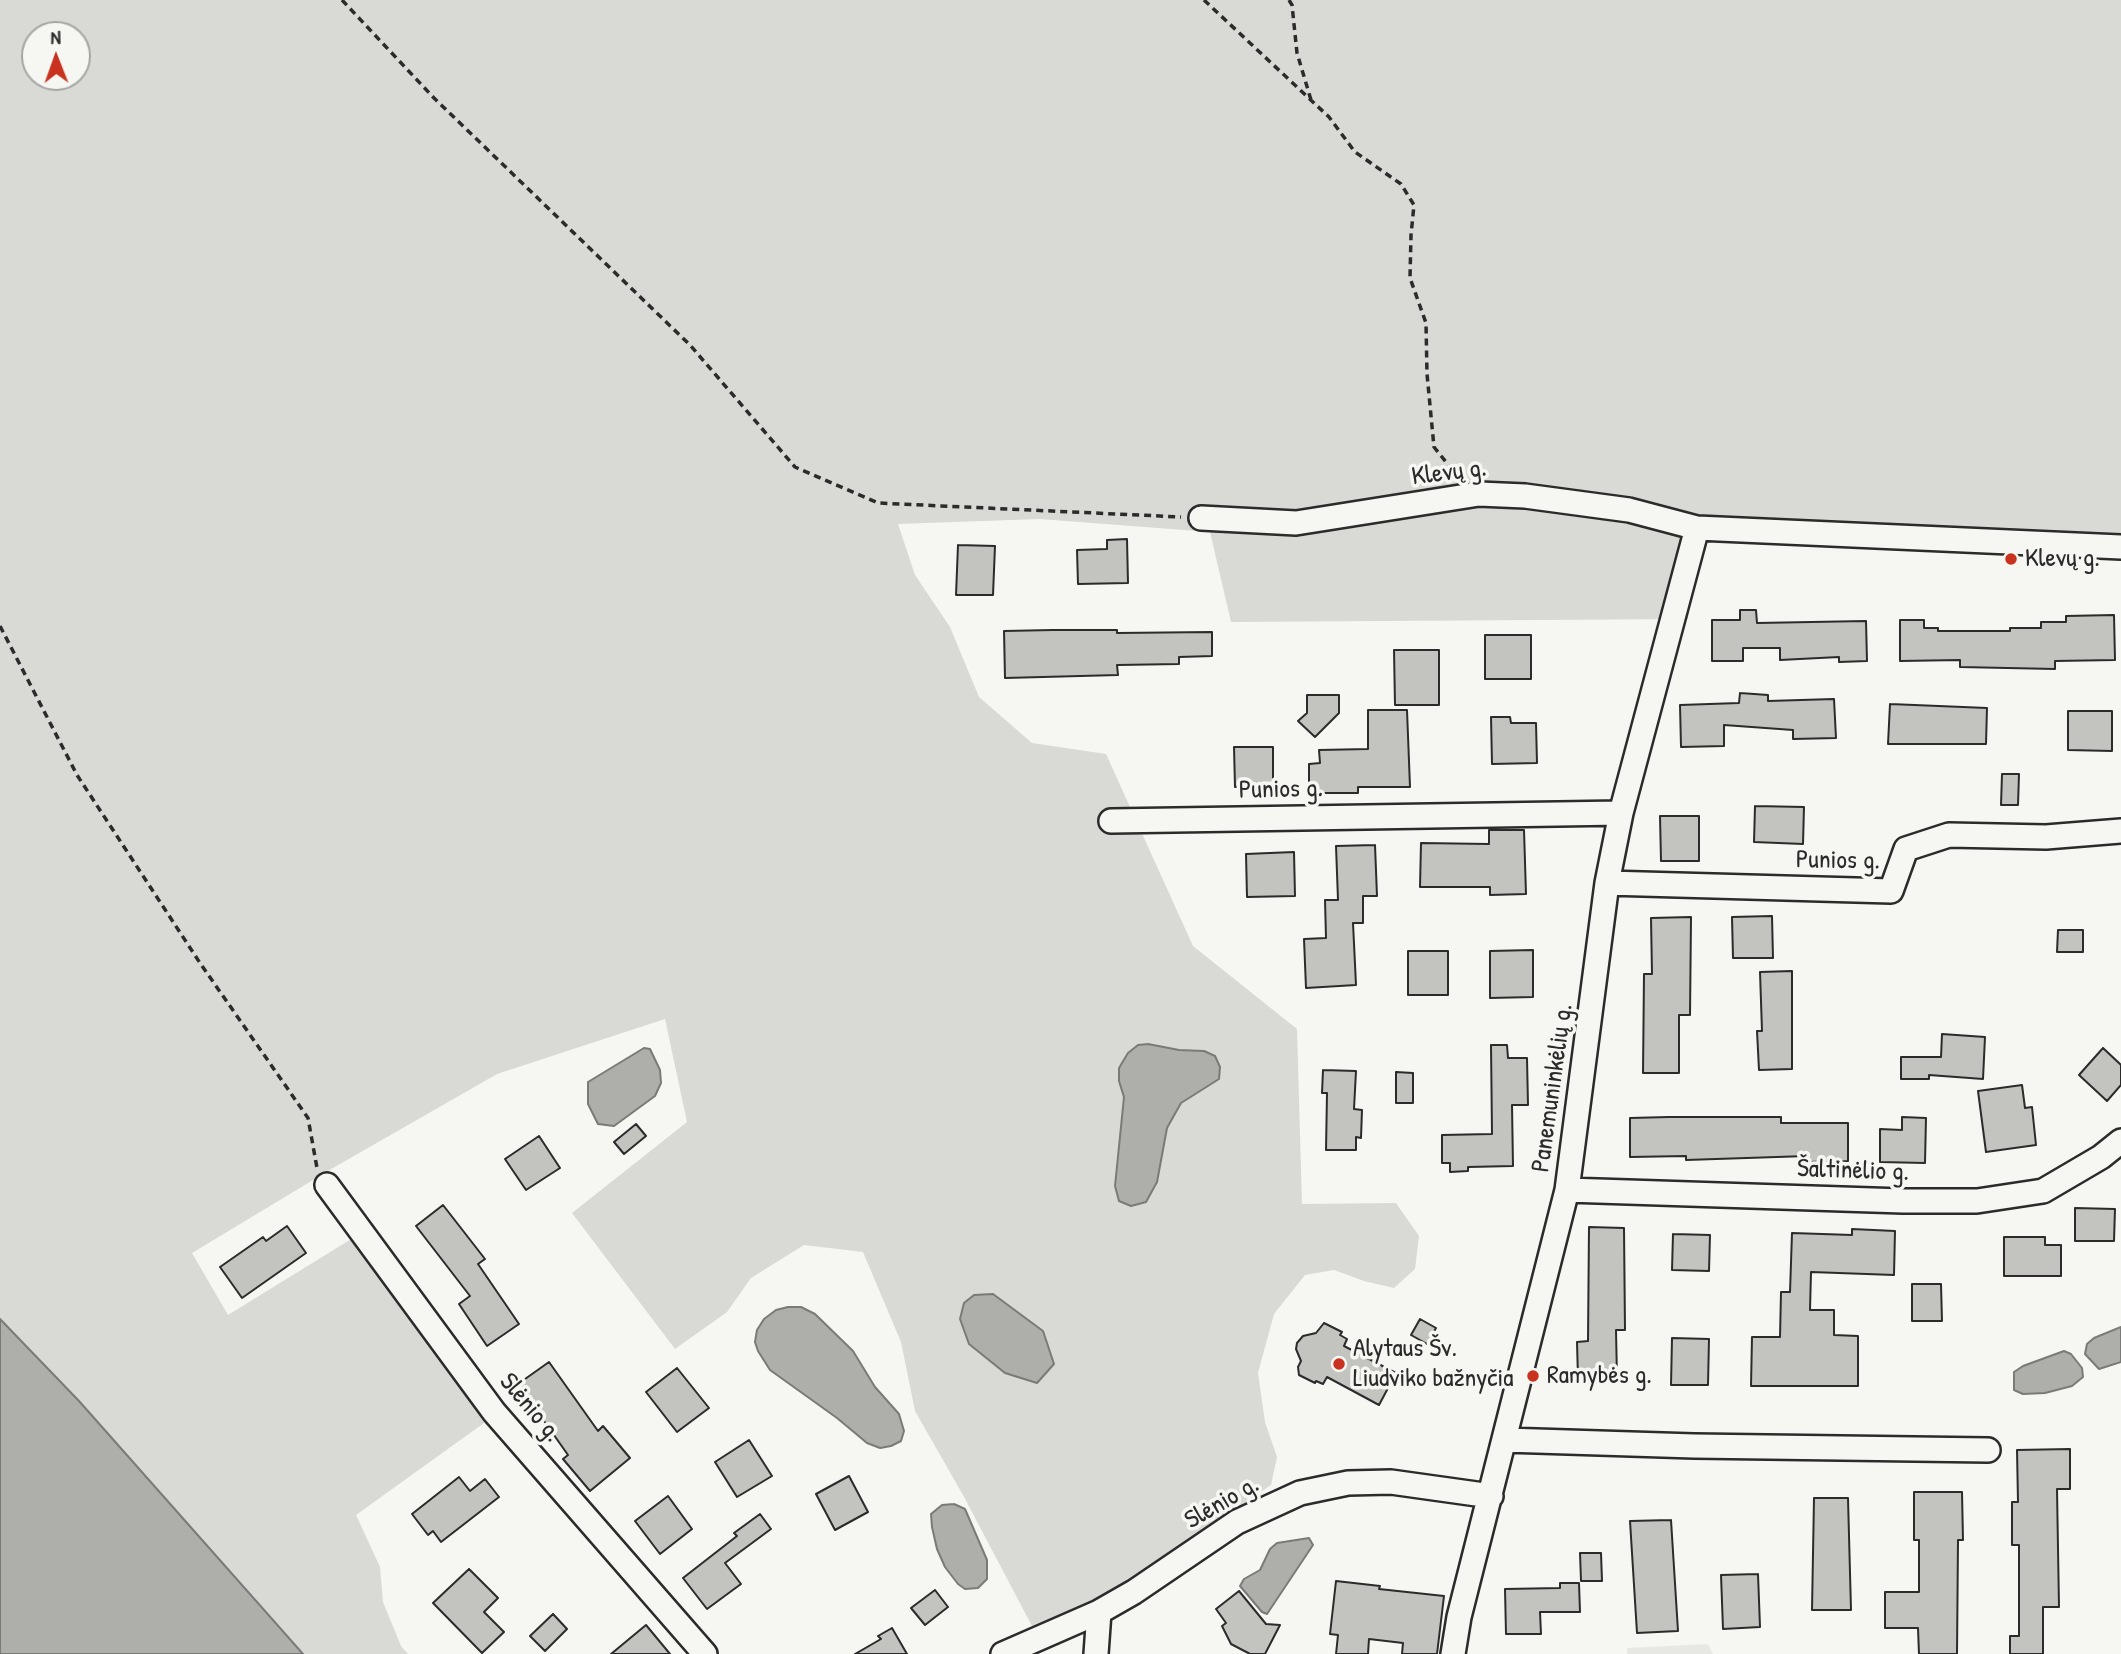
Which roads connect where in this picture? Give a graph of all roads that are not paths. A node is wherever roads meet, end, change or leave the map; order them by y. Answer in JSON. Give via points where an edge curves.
{"nodes":[{"id":1,"x":1201,"y":519,"type":"road end"},
{"id":2,"x":1697,"y":528,"type":"junction"},
{"id":3,"x":2121,"y":547,"type":"edge"},
{"id":4,"x":1621,"y":813,"type":"junction"},
{"id":5,"x":1111,"y":821,"type":"dead end"},
{"id":6,"x":2121,"y":831,"type":"edge"},
{"id":7,"x":1607,"y":883,"type":"junction"},
{"id":8,"x":2121,"y":1141,"type":"edge"},
{"id":9,"x":327,"y":1185,"type":"road end"},
{"id":10,"x":1567,"y":1190,"type":"junction"},
{"id":11,"x":1505,"y":1440,"type":"junction"},
{"id":12,"x":1988,"y":1450,"type":"dead end"},
{"id":13,"x":1491,"y":1496,"type":"junction"},
{"id":14,"x":1099,"y":1612,"type":"junction"},
{"id":15,"x":705,"y":1654,"type":"edge"},
{"id":16,"x":1003,"y":1654,"type":"edge"},
{"id":17,"x":1096,"y":1654,"type":"edge"},
{"id":18,"x":1453,"y":1654,"type":"edge"}],
"edges":[{"from":1,"to":2,"type":"street","name":"Klevų g.","via":[[1296,523],[1479,494],[1629,510]]},
{"from":2,"to":3,"type":"street","name":"Klevų g."},
{"from":2,"to":4,"type":"street","name":"Panemuninkėlių g."},
{"from":4,"to":5,"type":"street","name":"Punios g."},
{"from":4,"to":7,"type":"street","name":"Panemuninkėlių g."},
{"from":6,"to":7,"type":"street","name":"Punios g.","via":[[2046,837],[1949,835],[1906,849],[1891,891]]},
{"from":7,"to":10,"type":"street","name":"Panemuninkėlių g."},
{"from":8,"to":10,"type":"street","name":"Šaltinėlio g.","via":[[2043,1191],[1978,1201]]},
{"from":9,"to":15,"type":"street","name":"Slėnio g.","via":[[494,1412]]},
{"from":10,"to":11,"type":"street","name":"Panemuninkėlių g."},
{"from":11,"to":12,"type":"street"},
{"from":11,"to":13,"type":"street","name":"Panemuninkėlių g."},
{"from":13,"to":14,"type":"street","name":"Slėnio g.","via":[[1391,1482],[1348,1483],[1300,1493],[1237,1522]]},
{"from":13,"to":18,"type":"street","name":"Panemuninkėlių g."},
{"from":14,"to":16,"type":"street","name":"Slėnio g."},
{"from":14,"to":17,"type":"street"}]}
